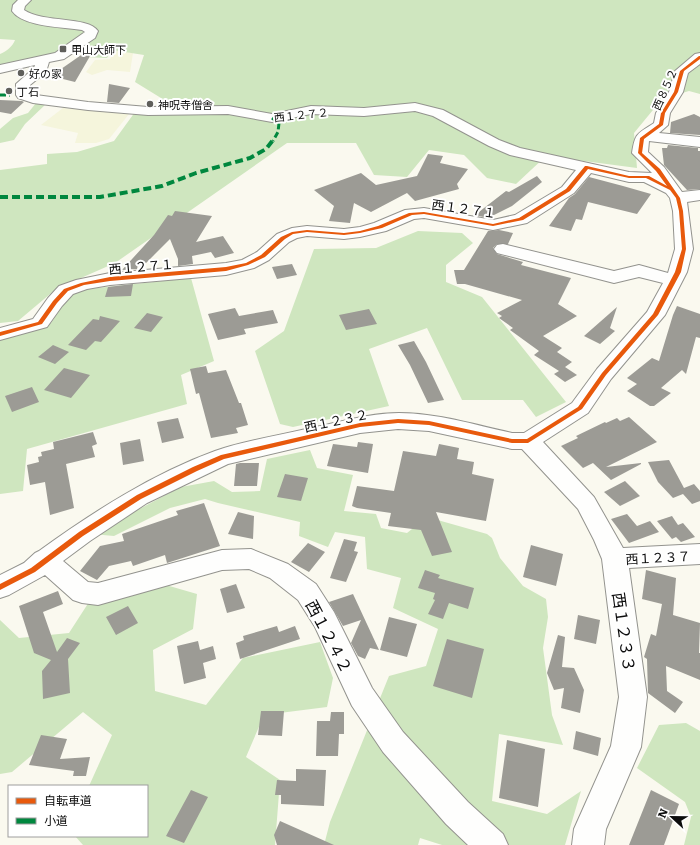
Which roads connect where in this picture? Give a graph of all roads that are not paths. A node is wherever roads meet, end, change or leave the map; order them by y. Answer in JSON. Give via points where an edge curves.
{"nodes":[{"id":1,"x":25,"y":0,"type":"edge"},
{"id":2,"x":700,"y":57,"type":"edge"},
{"id":3,"x":42,"y":61,"type":"junction"},
{"id":4,"x":0,"y":69,"type":"edge"},
{"id":5,"x":661,"y":125,"type":"junction"},
{"id":6,"x":694,"y":128,"type":"dead end"},
{"id":7,"x":645,"y":136,"type":"junction"},
{"id":8,"x":700,"y":142,"type":"edge"},
{"id":9,"x":587,"y":167,"type":"junction"},
{"id":10,"x":674,"y":194,"type":"junction"},
{"id":11,"x":700,"y":195,"type":"edge"},
{"id":12,"x":503,"y":249,"type":"dead end"},
{"id":13,"x":692,"y":252,"type":"edge"},
{"id":14,"x":674,"y":280,"type":"junction"},
{"id":15,"x":0,"y":334,"type":"edge"},
{"id":16,"x":528,"y":441,"type":"junction"},
{"id":17,"x":700,"y":554,"type":"edge"},
{"id":18,"x":615,"y":559,"type":"junction"},
{"id":19,"x":44,"y":560,"type":"junction"},
{"id":20,"x":0,"y":587,"type":"edge"},
{"id":21,"x":492,"y":845,"type":"edge"},
{"id":22,"x":588,"y":845,"type":"edge"}],
"edges":[{"from":1,"to":3,"type":"street","via":[[18,10],[22,14],[92,30],[90,35],[59,56]]},
{"from":2,"to":5,"type":"street","name":"西８５２","via":[[682,70],[676,92],[663,113]]},
{"from":3,"to":4,"type":"street"},
{"from":3,"to":9,"type":"street","name":"西１２７２","via":[[41,69],[24,84],[23,95],[33,99],[148,111],[228,110],[272,118],[311,110],[364,112],[415,107],[438,113],[516,152]]},
{"from":5,"to":6,"type":"street","via":[[689,130]]},
{"from":5,"to":7,"type":"street","name":"西８５２"},
{"from":7,"to":8,"type":"street"},
{"from":7,"to":10,"type":"street","via":[[642,138],[640,153],[658,170]]},
{"from":9,"to":10,"type":"street","via":[[629,177],[647,178]]},
{"from":9,"to":15,"type":"street","name":"西１２７１","via":[[568,190],[520,219],[493,225],[424,213],[411,214],[360,232],[292,233],[282,238],[263,256],[248,264],[226,269],[110,279],[83,284],[66,290],[40,323]]},
{"from":10,"to":11,"type":"street"},
{"from":10,"to":13,"type":"street"},
{"from":12,"to":14,"type":"street","via":[[614,277],[639,271]]},
{"from":13,"to":14,"type":"street"},
{"from":14,"to":16,"type":"street","via":[[656,315],[604,374],[580,408]]},
{"from":16,"to":18,"type":"street","name":"西１２３３","via":[[586,503]]},
{"from":16,"to":19,"type":"street","name":"西１２３２","via":[[512,441],[429,423],[398,421],[360,425],[224,457],[139,497]]},
{"from":17,"to":18,"type":"street","name":"西１２３７"},
{"from":18,"to":22,"type":"street","name":"西１２３３","via":[[633,697],[626,747],[590,829]]},
{"from":19,"to":20,"type":"street","name":"西１２３２","via":[[33,570]]},
{"from":19,"to":21,"type":"street","name":"西１２４２","via":[[82,592],[98,594],[222,560],[251,559],[279,570],[307,592],[325,620],[362,697],[393,742],[457,813]]}]}
